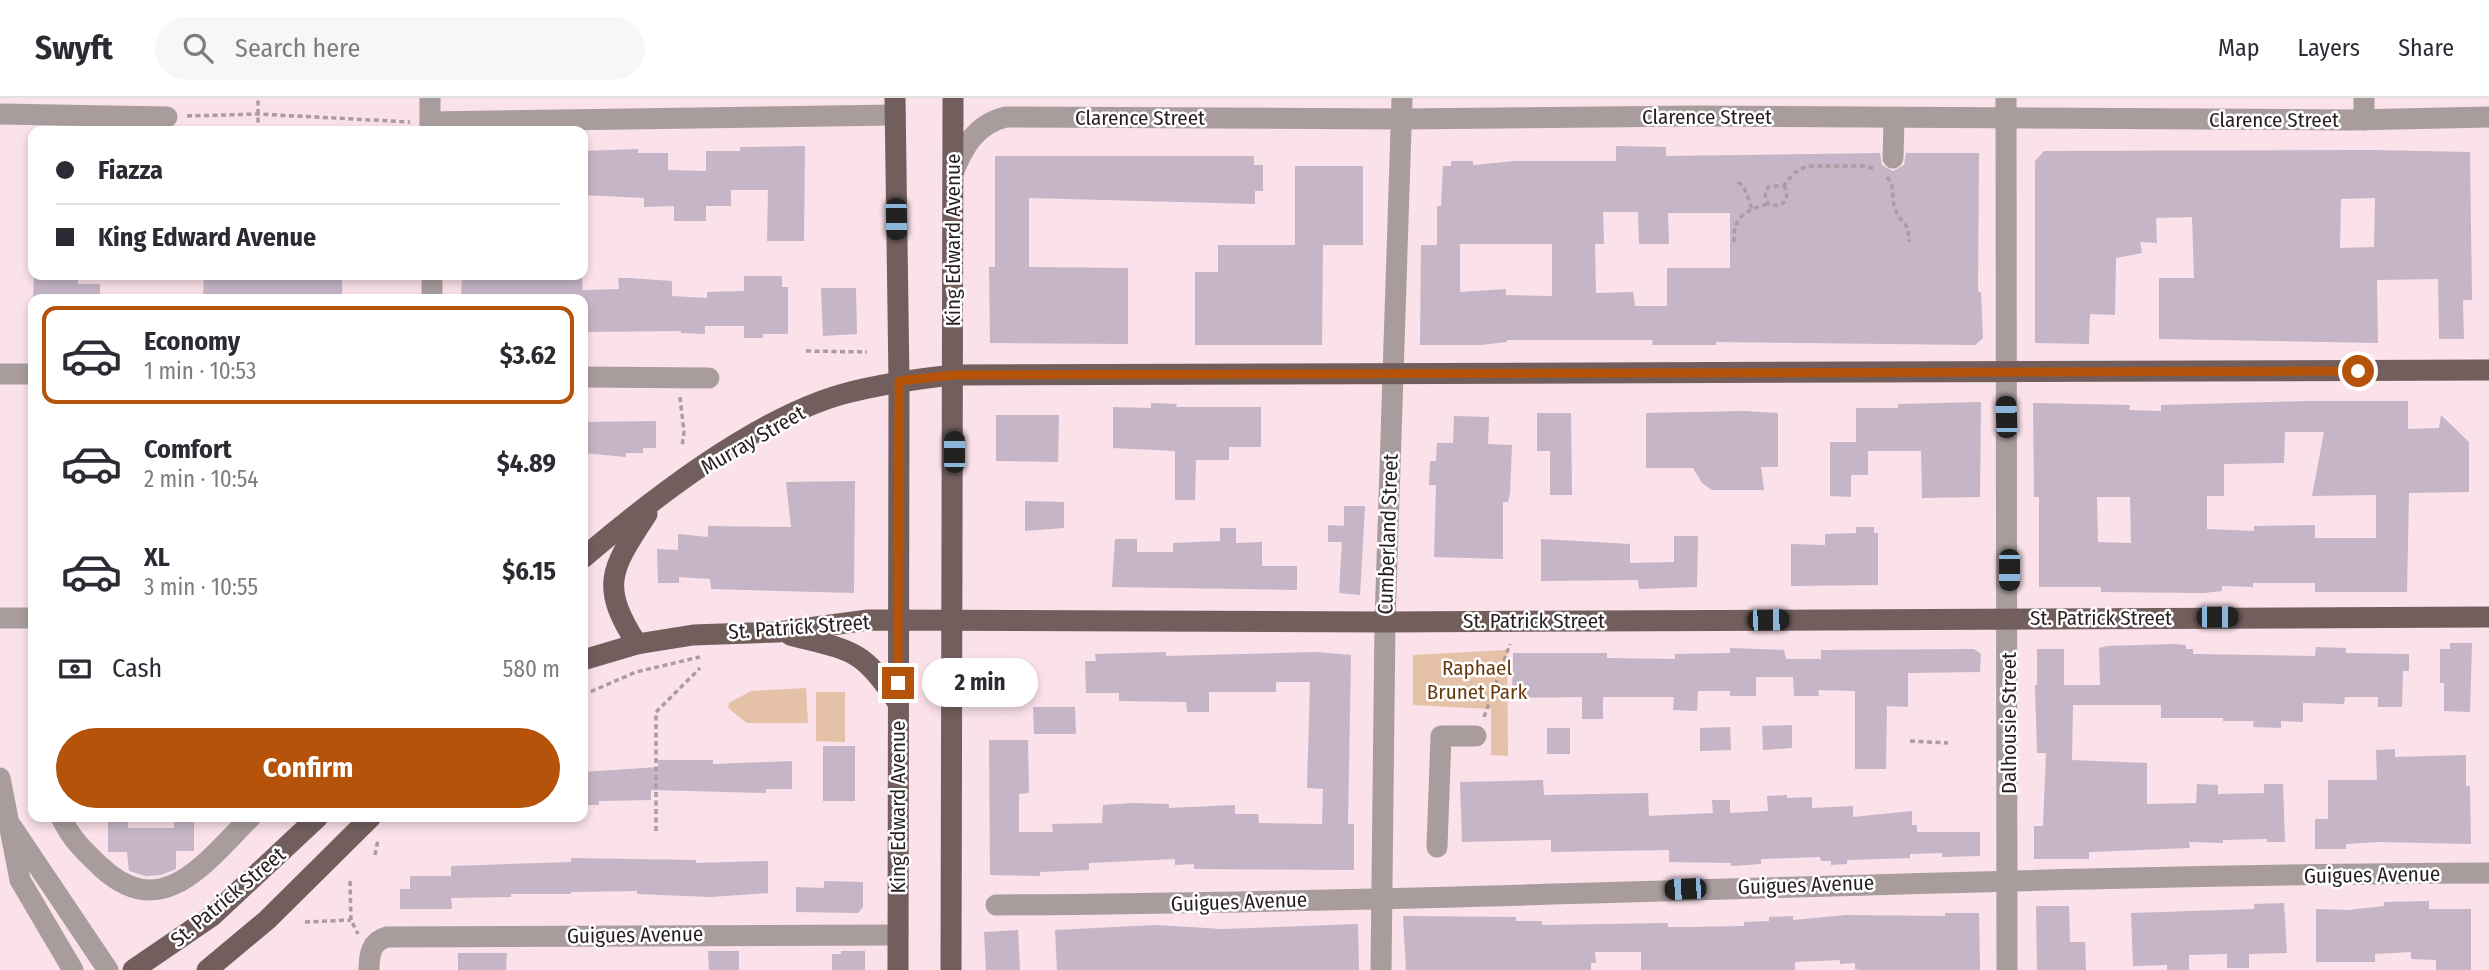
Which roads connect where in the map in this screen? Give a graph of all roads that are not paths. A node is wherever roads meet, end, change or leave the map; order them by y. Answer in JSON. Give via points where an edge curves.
{"nodes":[{"id":1,"x":430,"y":98,"type":"edge"},
{"id":2,"x":953,"y":98,"type":"edge"},
{"id":3,"x":2006,"y":98,"type":"edge"},
{"id":4,"x":2364,"y":98,"type":"edge"},
{"id":5,"x":895,"y":106,"type":"edge"},
{"id":6,"x":1402,"y":109,"type":"edge"},
{"id":7,"x":0,"y":114,"type":"edge"},
{"id":8,"x":167,"y":117,"type":"road end"},
{"id":9,"x":2489,"y":117,"type":"edge"},
{"id":10,"x":1894,"y":120,"type":"junction"},
{"id":11,"x":2006,"y":120,"type":"junction"},
{"id":12,"x":2364,"y":120,"type":"junction"},
{"id":13,"x":430,"y":126,"type":"edge"},
{"id":14,"x":452,"y":126,"type":"edge"},
{"id":15,"x":1893,"y":158,"type":"dead end"},
{"id":16,"x":953,"y":173,"type":"junction"},
{"id":17,"x":2489,"y":370,"type":"edge"},
{"id":18,"x":2006,"y":372,"type":"junction"},
{"id":19,"x":0,"y":374,"type":"edge"},
{"id":20,"x":28,"y":374,"type":"edge"},
{"id":21,"x":953,"y":375,"type":"junction"},
{"id":22,"x":1393,"y":376,"type":"junction"},
{"id":23,"x":588,"y":377,"type":"edge"},
{"id":24,"x":709,"y":378,"type":"dead end"},
{"id":25,"x":899,"y":381,"type":"junction"},
{"id":26,"x":658,"y":497,"type":"junction"},
{"id":27,"x":588,"y":554,"type":"edge"},
{"id":28,"x":2489,"y":617,"type":"edge"},
{"id":29,"x":0,"y":618,"type":"edge"},
{"id":30,"x":28,"y":618,"type":"edge"},
{"id":31,"x":2009,"y":618,"type":"junction"},
{"id":32,"x":898,"y":621,"type":"junction"},
{"id":33,"x":954,"y":622,"type":"junction"},
{"id":34,"x":1385,"y":622,"type":"junction"},
{"id":35,"x":778,"y":632,"type":"junction"},
{"id":36,"x":637,"y":644,"type":"junction"},
{"id":37,"x":588,"y":659,"type":"edge"},
{"id":38,"x":898,"y":703,"type":"junction"},
{"id":39,"x":1476,"y":736,"type":"road end"},
{"id":40,"x":0,"y":778,"type":"edge"},
{"id":41,"x":6,"y":816,"type":"junction"},
{"id":42,"x":63,"y":822,"type":"edge"},
{"id":43,"x":246,"y":822,"type":"edge"},
{"id":44,"x":313,"y":822,"type":"edge"},
{"id":45,"x":366,"y":822,"type":"edge"},
{"id":46,"x":1437,"y":847,"type":"dead end"},
{"id":47,"x":2489,"y":873,"type":"edge"},
{"id":48,"x":2007,"y":880,"type":"junction"},
{"id":49,"x":1381,"y":898,"type":"junction"},
{"id":50,"x":996,"y":905,"type":"dead end"},
{"id":51,"x":898,"y":935,"type":"junction"},
{"id":52,"x":208,"y":969,"type":"edge"},
{"id":53,"x":73,"y":970,"type":"edge"},
{"id":54,"x":108,"y":970,"type":"edge"},
{"id":55,"x":133,"y":970,"type":"edge"},
{"id":56,"x":369,"y":970,"type":"edge"},
{"id":57,"x":898,"y":970,"type":"edge"},
{"id":58,"x":951,"y":970,"type":"edge"},
{"id":59,"x":1381,"y":970,"type":"edge"},
{"id":60,"x":2007,"y":970,"type":"edge"}],
"edges":[{"from":1,"to":13,"type":"street"},
{"from":2,"to":16,"type":"main road","name":"King Edward Avenue"},
{"from":3,"to":11,"type":"street","name":"Dalhousie Street"},
{"from":4,"to":12,"type":"street"},
{"from":5,"to":14,"type":"street"},
{"from":5,"to":25,"type":"main road","name":"King Edward Avenue"},
{"from":6,"to":10,"type":"street","name":"Clarence Street"},
{"from":6,"to":16,"type":"street","name":"Clarence Street","via":[[1006,117],[986,125],[969,140]]},
{"from":6,"to":22,"type":"street","name":"Cumberland Street"},
{"from":7,"to":8,"type":"street"},
{"from":9,"to":12,"type":"street","name":"Clarence Street"},
{"from":10,"to":11,"type":"street","name":"Clarence Street"},
{"from":10,"to":15,"type":"street"},
{"from":11,"to":12,"type":"street","name":"Clarence Street"},
{"from":11,"to":18,"type":"street","name":"Dalhousie Street"},
{"from":16,"to":21,"type":"main road","name":"King Edward Avenue"},
{"from":17,"to":18,"type":"main road","name":"Murray Street"},
{"from":18,"to":22,"type":"main road","name":"Murray Street"},
{"from":18,"to":31,"type":"street","name":"Dalhousie Street"},
{"from":19,"to":20,"type":"street"},
{"from":21,"to":22,"type":"main road","name":"Murray Street"},
{"from":21,"to":25,"type":"main road","name":"Murray Street"},
{"from":21,"to":33,"type":"main road","name":"King Edward Avenue"},
{"from":22,"to":34,"type":"street","name":"Cumberland Street"},
{"from":23,"to":24,"type":"street"},
{"from":25,"to":26,"type":"main road","name":"Murray Street","via":[[842,395],[774,423]]},
{"from":25,"to":32,"type":"main road","name":"King Edward Avenue"},
{"from":26,"to":27,"type":"main road"},
{"from":26,"to":36,"type":"main road","via":[[624,551],[612,585],[615,607]]},
{"from":28,"to":31,"type":"main road","name":"St. Patrick Street"},
{"from":29,"to":30,"type":"street"},
{"from":31,"to":34,"type":"main road","name":"St. Patrick Street"},
{"from":31,"to":48,"type":"street","name":"Dalhousie Street"},
{"from":32,"to":33,"type":"main road","name":"St. Patrick Street"},
{"from":32,"to":35,"type":"main road","name":"St. Patrick Street","via":[[868,620]]},
{"from":32,"to":38,"type":"main road","name":"King Edward Avenue"},
{"from":33,"to":34,"type":"main road","name":"St. Patrick Street"},
{"from":33,"to":58,"type":"main road","name":"King Edward Avenue"},
{"from":34,"to":49,"type":"street","name":"Cumberland Street"},
{"from":35,"to":36,"type":"main road","name":"St. Patrick Street","via":[[715,633]]},
{"from":35,"to":38,"type":"main road","via":[[852,651],[876,669]]},
{"from":36,"to":37,"type":"main road","name":"St. Patrick Street"},
{"from":38,"to":51,"type":"main road","name":"King Edward Avenue"},
{"from":39,"to":46,"type":"street","via":[[1441,736]]},
{"from":40,"to":41,"type":"street"},
{"from":41,"to":53,"type":"street","via":[[28,898]]},
{"from":41,"to":54,"type":"street"},
{"from":42,"to":43,"type":"street","via":[[71,839],[120,885],[151,891],[170,888],[200,868]]},
{"from":44,"to":55,"type":"main road","name":"St. Patrick Street","via":[[212,916]]},
{"from":45,"to":52,"type":"main road","name":"St. Patrick Street","via":[[267,920]]},
{"from":47,"to":48,"type":"street","name":"Guigues Avenue"},
{"from":48,"to":49,"type":"street","name":"Guigues Avenue"},
{"from":48,"to":60,"type":"street","name":"Dalhousie Street"},
{"from":49,"to":50,"type":"street","name":"Guigues Avenue"},
{"from":49,"to":59,"type":"street","name":"Cumberland Street"},
{"from":51,"to":56,"type":"street","name":"Guigues Avenue","via":[[387,937],[375,944]]},
{"from":51,"to":57,"type":"main road","name":"King Edward Avenue"}]}
